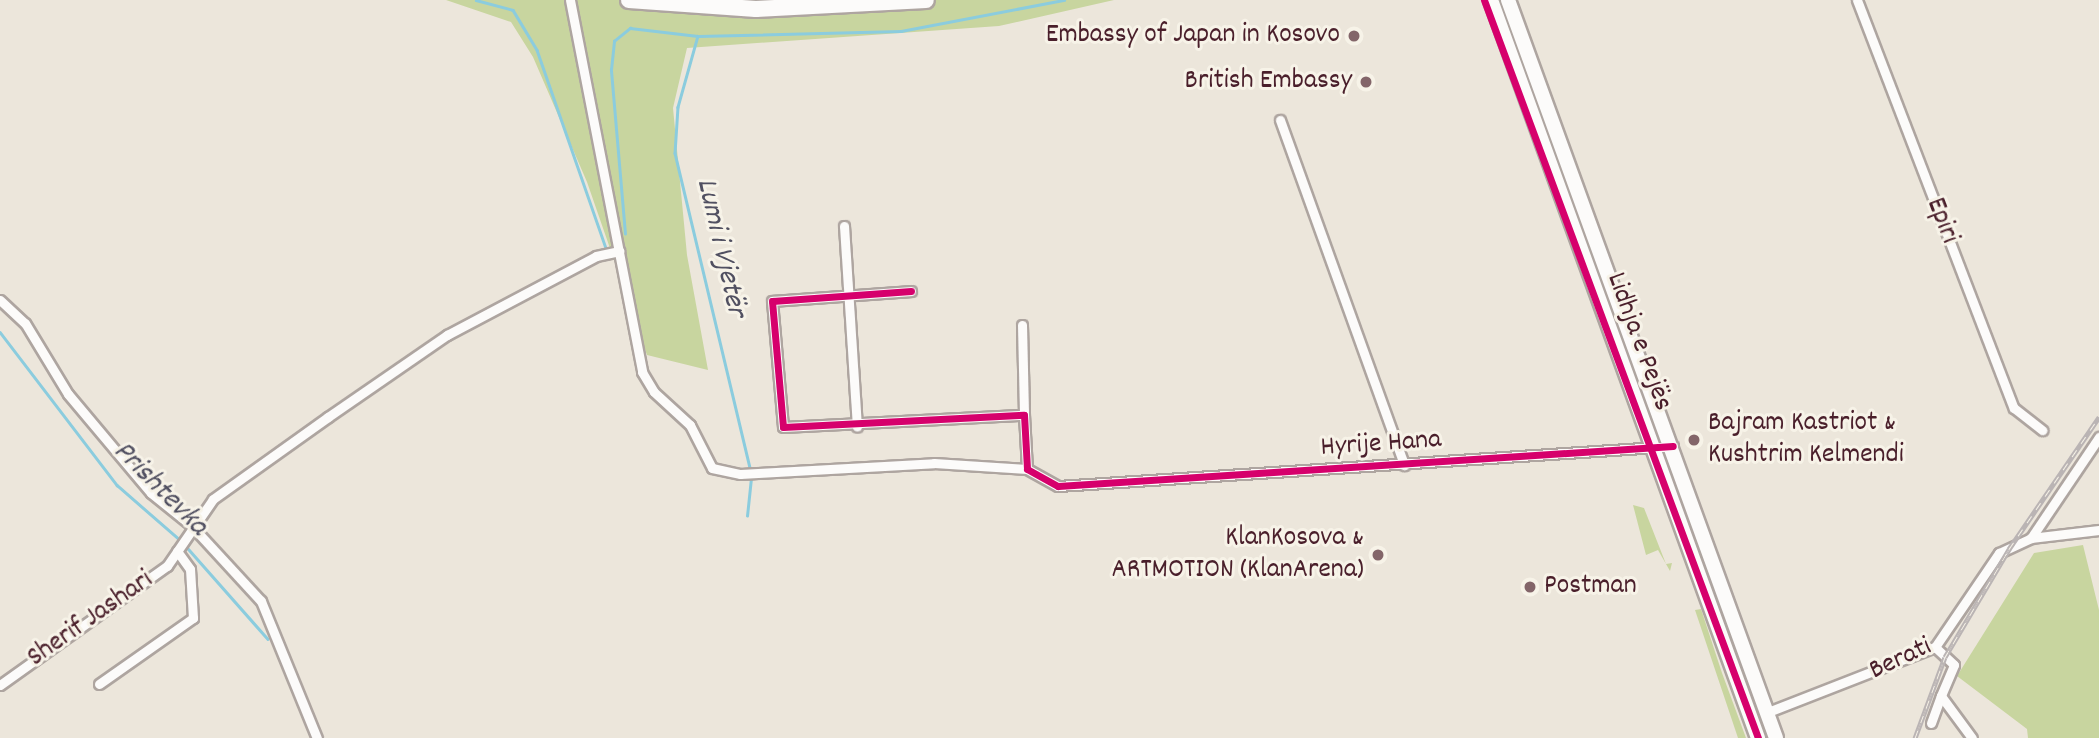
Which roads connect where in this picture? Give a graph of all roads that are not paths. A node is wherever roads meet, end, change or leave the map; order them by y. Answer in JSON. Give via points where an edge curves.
{"nodes":[{"id":1,"x":570,"y":0,"type":"edge"},
{"id":2,"x":629,"y":0,"type":"edge"},
{"id":3,"x":926,"y":0,"type":"edge"},
{"id":4,"x":1484,"y":0,"type":"edge"},
{"id":5,"x":1491,"y":0,"type":"edge"},
{"id":6,"x":1508,"y":0,"type":"edge"},
{"id":7,"x":1857,"y":0,"type":"edge"},
{"id":8,"x":1504,"y":44,"type":"junction"},
{"id":9,"x":1280,"y":120,"type":"dead end"},
{"id":10,"x":844,"y":226,"type":"dead end"},
{"id":11,"x":619,"y":251,"type":"junction"},
{"id":12,"x":911,"y":291,"type":"dead end"},
{"id":13,"x":850,"y":296,"type":"junction"},
{"id":14,"x":0,"y":300,"type":"edge"},
{"id":15,"x":1022,"y":325,"type":"dead end"},
{"id":16,"x":1024,"y":415,"type":"junction"},
{"id":17,"x":857,"y":427,"type":"junction"},
{"id":18,"x":2042,"y":430,"type":"dead end"},
{"id":19,"x":2099,"y":437,"type":"edge"},
{"id":20,"x":1673,"y":446,"type":"junction"},
{"id":21,"x":1654,"y":447,"type":"junction"},
{"id":22,"x":1404,"y":465,"type":"junction"},
{"id":23,"x":1027,"y":469,"type":"junction"},
{"id":24,"x":191,"y":525,"type":"junction"},
{"id":25,"x":2099,"y":530,"type":"edge"},
{"id":26,"x":2031,"y":538,"type":"junction"},
{"id":27,"x":178,"y":548,"type":"junction"},
{"id":28,"x":1936,"y":647,"type":"junction"},
{"id":29,"x":99,"y":684,"type":"dead end"},
{"id":30,"x":0,"y":685,"type":"edge"},
{"id":31,"x":1941,"y":696,"type":"junction"},
{"id":32,"x":1768,"y":712,"type":"junction"},
{"id":33,"x":1931,"y":723,"type":"dead end"},
{"id":34,"x":317,"y":738,"type":"edge"},
{"id":35,"x":1758,"y":738,"type":"edge"},
{"id":36,"x":1776,"y":738,"type":"edge"},
{"id":37,"x":1972,"y":738,"type":"edge"}],
"edges":[{"from":1,"to":11,"type":"street"},
{"from":2,"to":3,"type":"highway","via":[[756,9]]},
{"from":4,"to":8,"type":"highway"},
{"from":5,"to":8,"type":"highway","name":"Lidhja e Pejës"},
{"from":6,"to":20,"type":"highway","name":"Lidhja e Pejës"},
{"from":7,"to":18,"type":"street","name":"Epiri","via":[[2014,408]]},
{"from":8,"to":21,"type":"highway","name":"Lidhja e Pejës"},
{"from":9,"to":22,"type":"street"},
{"from":10,"to":13,"type":"street"},
{"from":11,"to":23,"type":"street","via":[[648,383],[685,417],[718,472],[934,463]]},
{"from":11,"to":24,"type":"street","name":"Sherif Jashari","via":[[597,256],[447,335],[222,493]]},
{"from":12,"to":13,"type":"street"},
{"from":13,"to":17,"type":"street"},
{"from":13,"to":17,"type":"street","via":[[772,301],[783,427]]},
{"from":14,"to":24,"type":"street","via":[[42,344],[86,417],[162,505]]},
{"from":15,"to":16,"type":"street"},
{"from":16,"to":17,"type":"street"},
{"from":16,"to":23,"type":"street"},
{"from":19,"to":26,"type":"street"},
{"from":20,"to":21,"type":"street","name":"Hyrije Hana"},
{"from":20,"to":32,"type":"highway","name":"Lidhja e Pejës"},
{"from":21,"to":22,"type":"street","name":"Hyrije Hana"},
{"from":21,"to":35,"type":"highway","name":"Lidhja e Pejës"},
{"from":22,"to":23,"type":"street","name":"Hyrije Hana","via":[[1050,485]]},
{"from":24,"to":27,"type":"street","name":"Sherif Jashari"},
{"from":24,"to":34,"type":"street","via":[[261,601]]},
{"from":25,"to":26,"type":"street","name":"Berati"},
{"from":26,"to":28,"type":"street","name":"Berati","via":[[1999,553]]},
{"from":27,"to":29,"type":"street","via":[[190,569],[193,618]]},
{"from":27,"to":30,"type":"street","name":"Sherif Jashari","via":[[167,566]]},
{"from":28,"to":31,"type":"street","via":[[1954,665]]},
{"from":28,"to":32,"type":"street","name":"Berati"},
{"from":31,"to":33,"type":"street"},
{"from":31,"to":37,"type":"street"},
{"from":32,"to":36,"type":"highway","name":"Lidhja e Pejës"}]}
